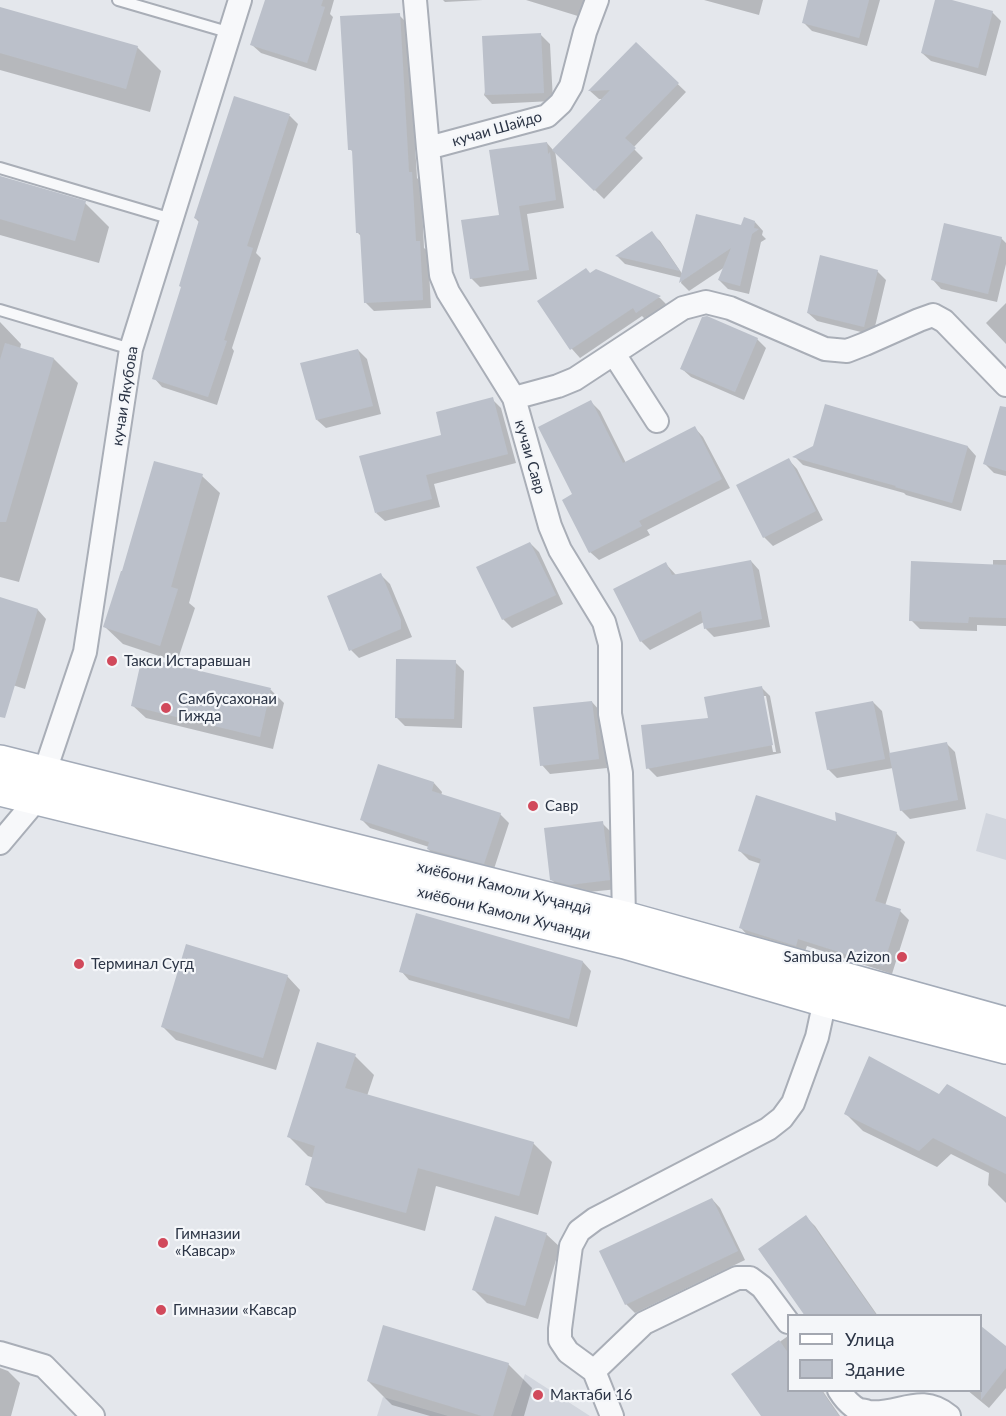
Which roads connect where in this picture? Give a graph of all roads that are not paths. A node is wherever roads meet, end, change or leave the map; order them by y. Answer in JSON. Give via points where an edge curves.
{"nodes":[{"id":1,"x":118,"y":0,"type":"edge"},
{"id":2,"x":240,"y":0,"type":"edge"},
{"id":3,"x":415,"y":0,"type":"edge"},
{"id":4,"x":597,"y":0,"type":"edge"},
{"id":5,"x":231,"y":33,"type":"junction"},
{"id":6,"x":428,"y":148,"type":"junction"},
{"id":7,"x":0,"y":168,"type":"edge"},
{"id":8,"x":172,"y":219,"type":"junction"},
{"id":9,"x":0,"y":310,"type":"edge"},
{"id":10,"x":131,"y":349,"type":"junction"},
{"id":11,"x":614,"y":354,"type":"junction"},
{"id":12,"x":1006,"y":385,"type":"edge"},
{"id":13,"x":513,"y":398,"type":"junction"},
{"id":14,"x":657,"y":421,"type":"dead end"},
{"id":15,"x":0,"y":762,"type":"edge"},
{"id":16,"x":41,"y":786,"type":"junction"},
{"id":17,"x":0,"y":789,"type":"edge"},
{"id":18,"x":0,"y":843,"type":"edge"},
{"id":19,"x":624,"y":918,"type":"junction"},
{"id":20,"x":825,"y":1000,"type":"junction"},
{"id":21,"x":1006,"y":1024,"type":"edge"},
{"id":22,"x":1006,"y":1047,"type":"edge"},
{"id":23,"x":787,"y":1319,"type":"edge"},
{"id":24,"x":0,"y":1353,"type":"edge"},
{"id":25,"x":594,"y":1371,"type":"junction"},
{"id":26,"x":840,"y":1392,"type":"edge"},
{"id":27,"x":93,"y":1416,"type":"edge"},
{"id":28,"x":612,"y":1416,"type":"edge"},
{"id":29,"x":949,"y":1416,"type":"edge"}],
"edges":[{"from":1,"to":5,"type":"lane"},
{"from":2,"to":5,"type":"street","name":"кучаи Якубова"},
{"from":3,"to":6,"type":"street","name":"кучаи Савр"},
{"from":4,"to":6,"type":"street","name":"кучаи Шайдо","via":[[571,86],[547,116]]},
{"from":5,"to":8,"type":"street","name":"кучаи Якубова"},
{"from":6,"to":13,"type":"street","name":"кучаи Савр","via":[[441,274]]},
{"from":7,"to":8,"type":"lane"},
{"from":8,"to":10,"type":"street","name":"кучаи Якубова"},
{"from":9,"to":10,"type":"lane"},
{"from":10,"to":16,"type":"street","name":"кучаи Якубова","via":[[85,652]]},
{"from":11,"to":12,"type":"street","via":[[682,308],[706,302],[730,308],[825,348],[847,351],[933,315],[944,321]]},
{"from":11,"to":13,"type":"street","via":[[575,380]]},
{"from":11,"to":14,"type":"street"},
{"from":13,"to":19,"type":"street","name":"кучаи Савр","via":[[550,526],[560,550],[604,622],[610,644],[610,714],[621,772]]},
{"from":15,"to":16,"type":"main road","name":"хиёбони Камоли Хуҷандӣ"},
{"from":16,"to":17,"type":"main road","name":"хиёбони Камоли Хучанди"},
{"from":16,"to":18,"type":"street"},
{"from":16,"to":19,"type":"main road","name":"хиёбони Камоли Хуҷандӣ"},
{"from":16,"to":20,"type":"main road","name":"хиёбони Камоли Хучанди","via":[[625,942]]},
{"from":19,"to":21,"type":"main road","name":"хиёбони Камоли Хуҷандӣ"},
{"from":20,"to":22,"type":"main road","name":"хиёбони Камоли Хучанди"},
{"from":20,"to":25,"type":"street","via":[[817,1037],[793,1103],[782,1118],[579,1231],[571,1246],[560,1340],[568,1352]]},
{"from":23,"to":25,"type":"street","via":[[762,1287],[750,1278],[737,1278],[645,1323]]},
{"from":24,"to":27,"type":"street","via":[[44,1366]]},
{"from":25,"to":28,"type":"street"},
{"from":26,"to":29,"type":"street","via":[[860,1410],[877,1413],[921,1404],[940,1408]]}]}
